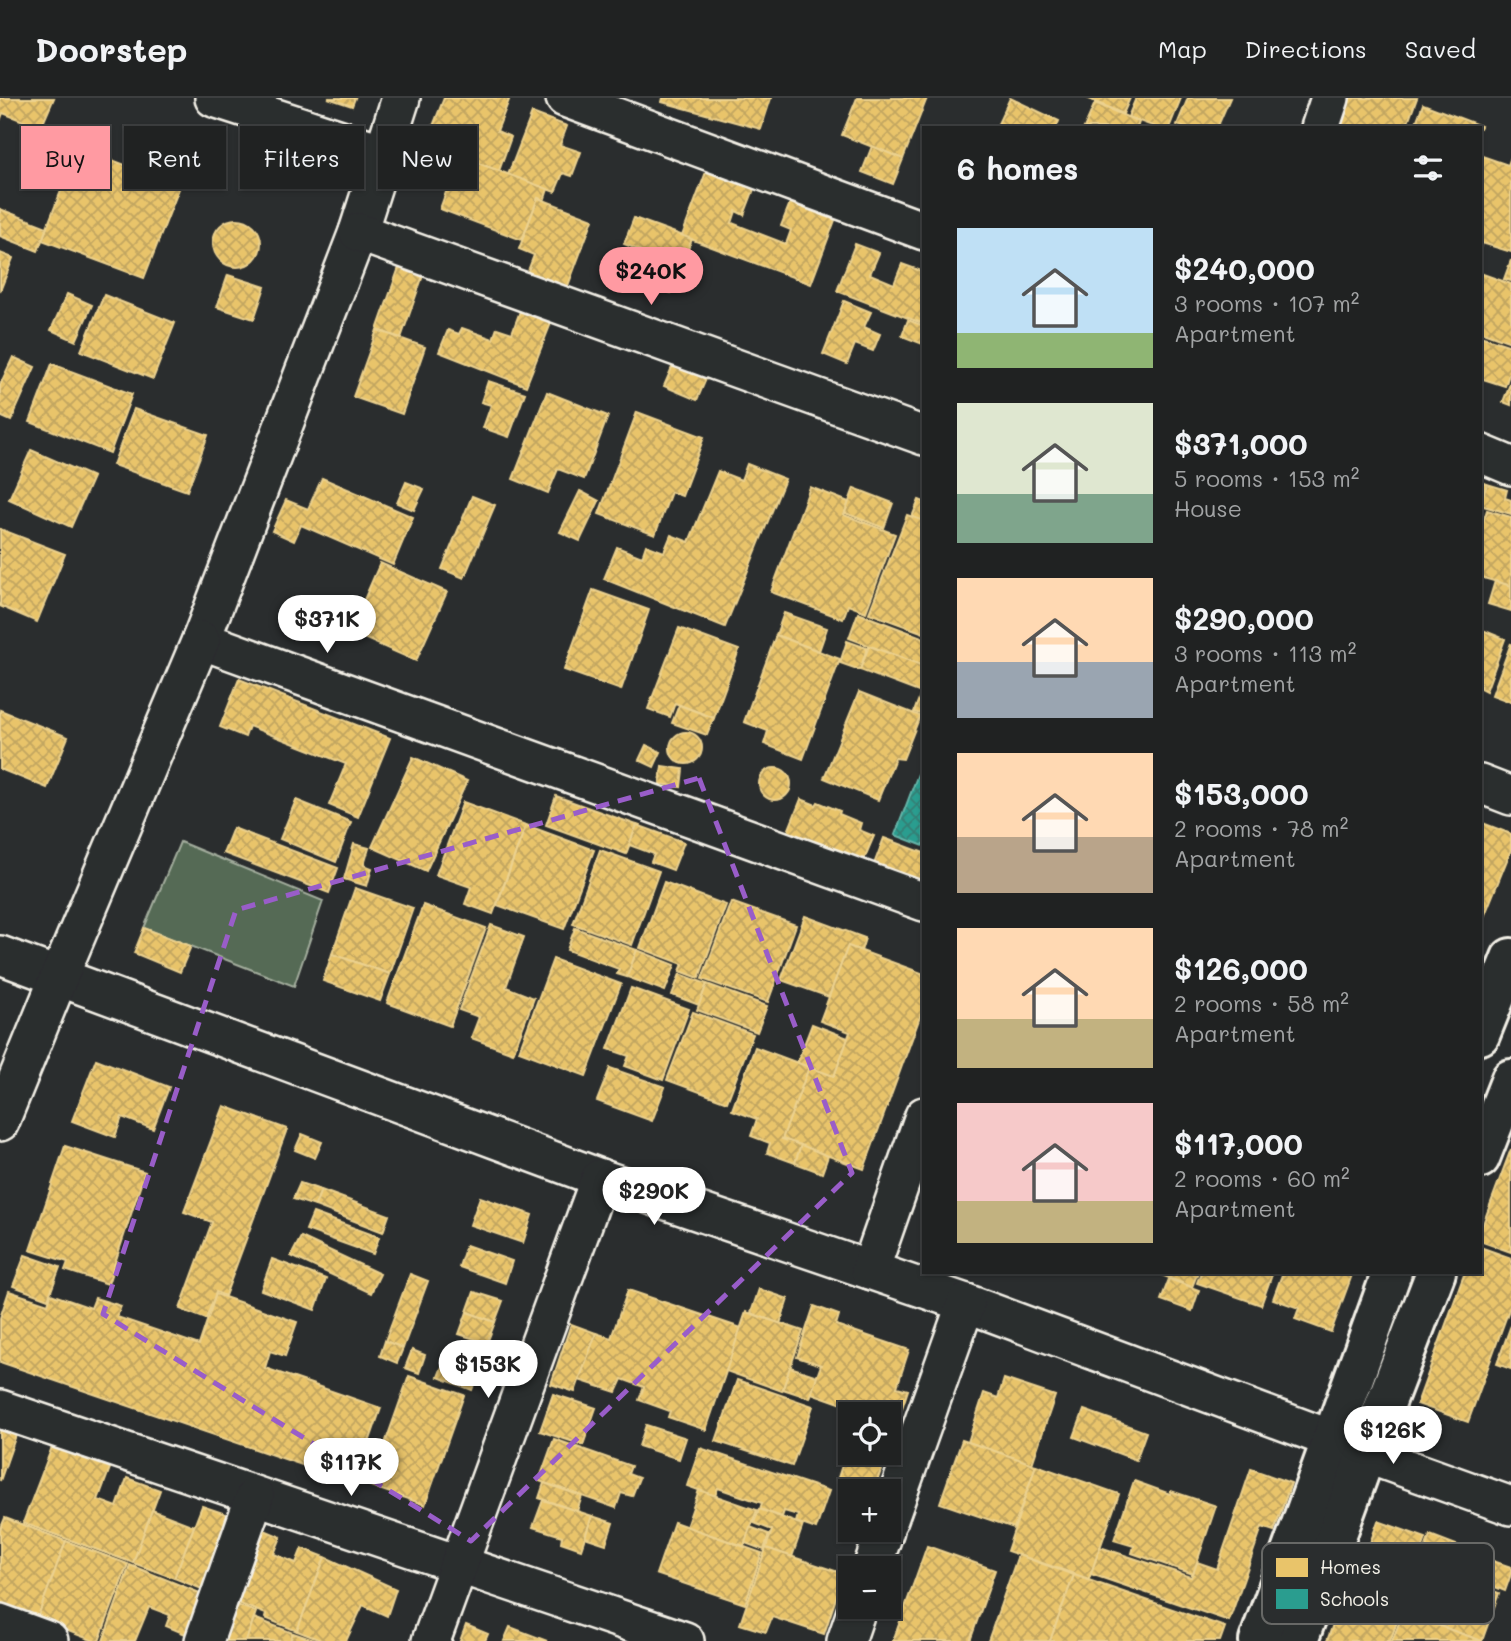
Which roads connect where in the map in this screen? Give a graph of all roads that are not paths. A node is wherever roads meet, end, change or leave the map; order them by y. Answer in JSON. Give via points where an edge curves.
{"nodes":[{"id":1,"x":214,"y":98,"type":"edge"},
{"id":2,"x":401,"y":98,"type":"edge"},
{"id":3,"x":565,"y":98,"type":"edge"},
{"id":4,"x":1330,"y":98,"type":"edge"},
{"id":5,"x":392,"y":126,"type":"edge"},
{"id":6,"x":1321,"y":126,"type":"edge"},
{"id":7,"x":378,"y":151,"type":"edge"},
{"id":8,"x":378,"y":171,"type":"edge"},
{"id":9,"x":922,"y":231,"type":"edge"},
{"id":10,"x":358,"y":232,"type":"junction"},
{"id":11,"x":922,"y":435,"type":"edge"},
{"id":12,"x":1482,"y":454,"type":"edge"},
{"id":13,"x":1511,"y":466,"type":"edge"},
{"id":14,"x":201,"y":640,"type":"junction"},
{"id":15,"x":1482,"y":785,"type":"edge"},
{"id":16,"x":1511,"y":796,"type":"edge"},
{"id":17,"x":922,"y":901,"type":"edge"},
{"id":18,"x":0,"y":955,"type":"edge"},
{"id":19,"x":1511,"y":958,"type":"edge"},
{"id":20,"x":59,"y":977,"type":"junction"},
{"id":21,"x":1482,"y":1030,"type":"edge"},
{"id":22,"x":1511,"y":1079,"type":"edge"},
{"id":23,"x":0,"y":1122,"type":"edge"},
{"id":24,"x":922,"y":1122,"type":"edge"},
{"id":25,"x":1482,"y":1153,"type":"edge"},
{"id":26,"x":600,"y":1178,"type":"junction"},
{"id":27,"x":870,"y":1270,"type":"junction"},
{"id":28,"x":1391,"y":1274,"type":"edge"},
{"id":29,"x":1435,"y":1274,"type":"edge"},
{"id":30,"x":966,"y":1303,"type":"junction"},
{"id":31,"x":0,"y":1409,"type":"edge"},
{"id":32,"x":1331,"y":1439,"type":"junction"},
{"id":33,"x":1366,"y":1454,"type":"junction"},
{"id":34,"x":901,"y":1485,"type":"edge"},
{"id":35,"x":255,"y":1496,"type":"junction"},
{"id":36,"x":1511,"y":1506,"type":"edge"},
{"id":37,"x":1294,"y":1543,"type":"edge"},
{"id":38,"x":1334,"y":1543,"type":"edge"},
{"id":39,"x":459,"y":1565,"type":"junction"},
{"id":40,"x":854,"y":1619,"type":"edge"},
{"id":41,"x":0,"y":1623,"type":"edge"},
{"id":42,"x":1265,"y":1624,"type":"edge"},
{"id":43,"x":1304,"y":1624,"type":"edge"},
{"id":44,"x":49,"y":1641,"type":"edge"},
{"id":45,"x":204,"y":1641,"type":"edge"},
{"id":46,"x":431,"y":1641,"type":"edge"},
{"id":47,"x":685,"y":1641,"type":"edge"},
{"id":48,"x":846,"y":1641,"type":"edge"},
{"id":49,"x":1259,"y":1641,"type":"edge"},
{"id":50,"x":1298,"y":1641,"type":"edge"}],
"edges":[{"from":1,"to":7,"type":"street"},
{"from":2,"to":5,"type":"street"},
{"from":3,"to":9,"type":"street"},
{"from":4,"to":6,"type":"street"},
{"from":8,"to":10,"type":"street"},
{"from":10,"to":11,"type":"street"},
{"from":10,"to":14,"type":"street"},
{"from":12,"to":13,"type":"street"},
{"from":14,"to":17,"type":"street"},
{"from":14,"to":20,"type":"street"},
{"from":15,"to":16,"type":"street"},
{"from":18,"to":20,"type":"street"},
{"from":19,"to":21,"type":"main road"},
{"from":20,"to":23,"type":"street"},
{"from":20,"to":26,"type":"street"},
{"from":22,"to":25,"type":"main road"},
{"from":24,"to":27,"type":"street"},
{"from":26,"to":27,"type":"street"},
{"from":26,"to":39,"type":"street"},
{"from":27,"to":30,"type":"street"},
{"from":28,"to":32,"type":"main road"},
{"from":29,"to":33,"type":"main road"},
{"from":30,"to":32,"type":"street"},
{"from":30,"to":34,"type":"street"},
{"from":31,"to":35,"type":"street"},
{"from":32,"to":37,"type":"main road"},
{"from":33,"to":36,"type":"street"},
{"from":33,"to":38,"type":"main road"},
{"from":35,"to":39,"type":"street"},
{"from":35,"to":45,"type":"street"},
{"from":39,"to":46,"type":"street"},
{"from":39,"to":47,"type":"street"},
{"from":40,"to":48,"type":"street"},
{"from":41,"to":44,"type":"street"},
{"from":42,"to":49,"type":"main road"},
{"from":43,"to":50,"type":"main road"}]}
